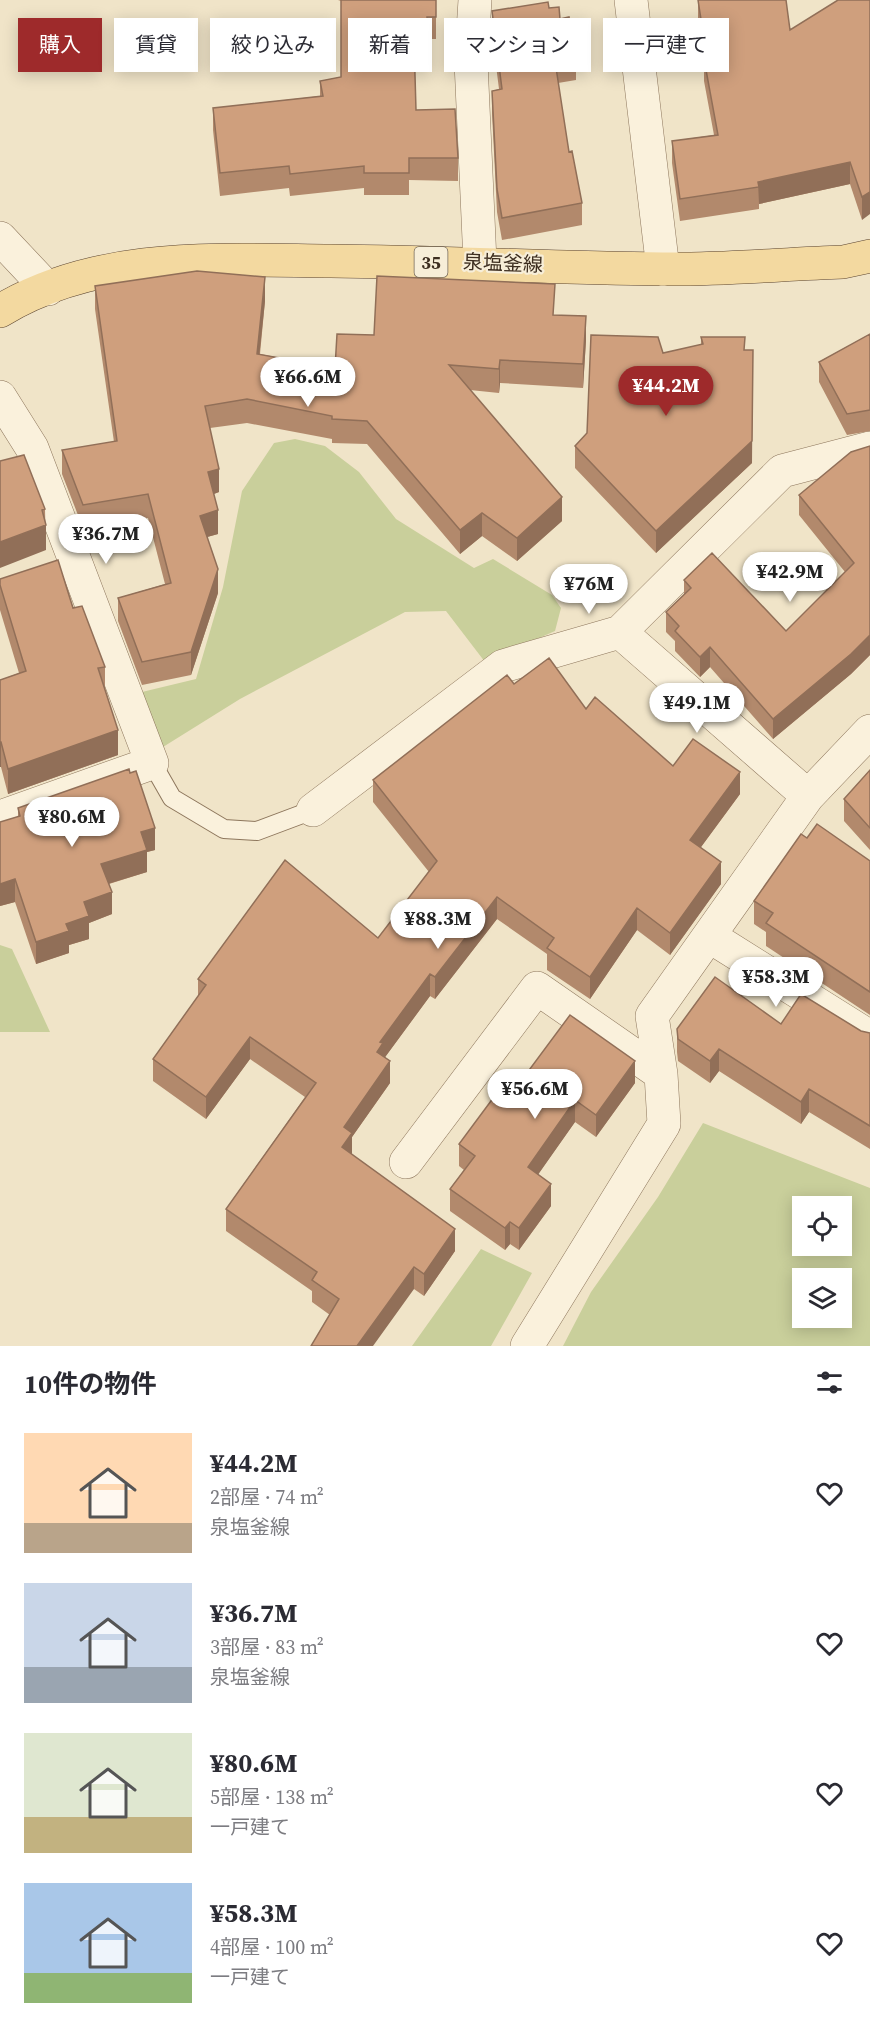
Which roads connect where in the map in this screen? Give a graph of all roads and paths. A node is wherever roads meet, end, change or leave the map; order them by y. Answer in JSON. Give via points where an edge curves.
{"nodes":[{"id":1,"x":476,"y":0,"type":"edge"},
{"id":2,"x":631,"y":0,"type":"edge"},
{"id":3,"x":0,"y":238,"type":"edge"},
{"id":4,"x":870,"y":256,"type":"edge"},
{"id":5,"x":480,"y":262,"type":"junction"},
{"id":6,"x":663,"y":269,"type":"junction"},
{"id":7,"x":48,"y":289,"type":"junction"},
{"id":8,"x":0,"y":311,"type":"edge"},
{"id":9,"x":0,"y":397,"type":"edge"},
{"id":10,"x":870,"y":448,"type":"edge"},
{"id":11,"x":76,"y":559,"type":"junction"},
{"id":12,"x":44,"y":570,"type":"edge"},
{"id":13,"x":620,"y":632,"type":"junction"},
{"id":14,"x":866,"y":743,"type":"edge"},
{"id":15,"x":152,"y":763,"type":"junction"},
{"id":16,"x":808,"y":796,"type":"junction"},
{"id":17,"x":313,"y":810,"type":"joint"},
{"id":18,"x":0,"y":817,"type":"edge"},
{"id":19,"x":709,"y":936,"type":"junction"},
{"id":20,"x":870,"y":1037,"type":"edge"},
{"id":21,"x":661,"y":1074,"type":"junction"},
{"id":22,"x":406,"y":1162,"type":"dead end"},
{"id":23,"x":527,"y":1346,"type":"edge"}],
"edges":[{"from":1,"to":5,"type":"street","via":[[471,62]]},
{"from":2,"to":6,"type":"street"},
{"from":3,"to":7,"type":"street"},
{"from":4,"to":6,"type":"main road","name":"泉塩釜線","number":"35","via":[[843,262]]},
{"from":5,"to":6,"type":"main road","name":"泉塩釜線","number":"35"},
{"from":5,"to":7,"type":"main road","name":"泉塩釜線","number":"35","via":[[195,260],[98,273]]},
{"from":7,"to":8,"type":"main road","name":"泉塩釜線","number":"35"},
{"from":9,"to":11,"type":"street","via":[[32,448]]},
{"from":10,"to":13,"type":"street","via":[[782,471]]},
{"from":11,"to":12,"type":"street"},
{"from":11,"to":15,"type":"street"},
{"from":13,"to":16,"type":"street"},
{"from":13,"to":17,"type":"street","via":[[503,666]]},
{"from":14,"to":16,"type":"street"},
{"from":15,"to":17,"type":"lane","via":[[172,798],[224,829],[257,831]]},
{"from":15,"to":18,"type":"street"},
{"from":16,"to":19,"type":"street"},
{"from":19,"to":20,"type":"street"},
{"from":19,"to":21,"type":"street","via":[[652,1016]]},
{"from":21,"to":22,"type":"street","via":[[537,988]]},
{"from":21,"to":23,"type":"street","via":[[664,1124]]}]}
